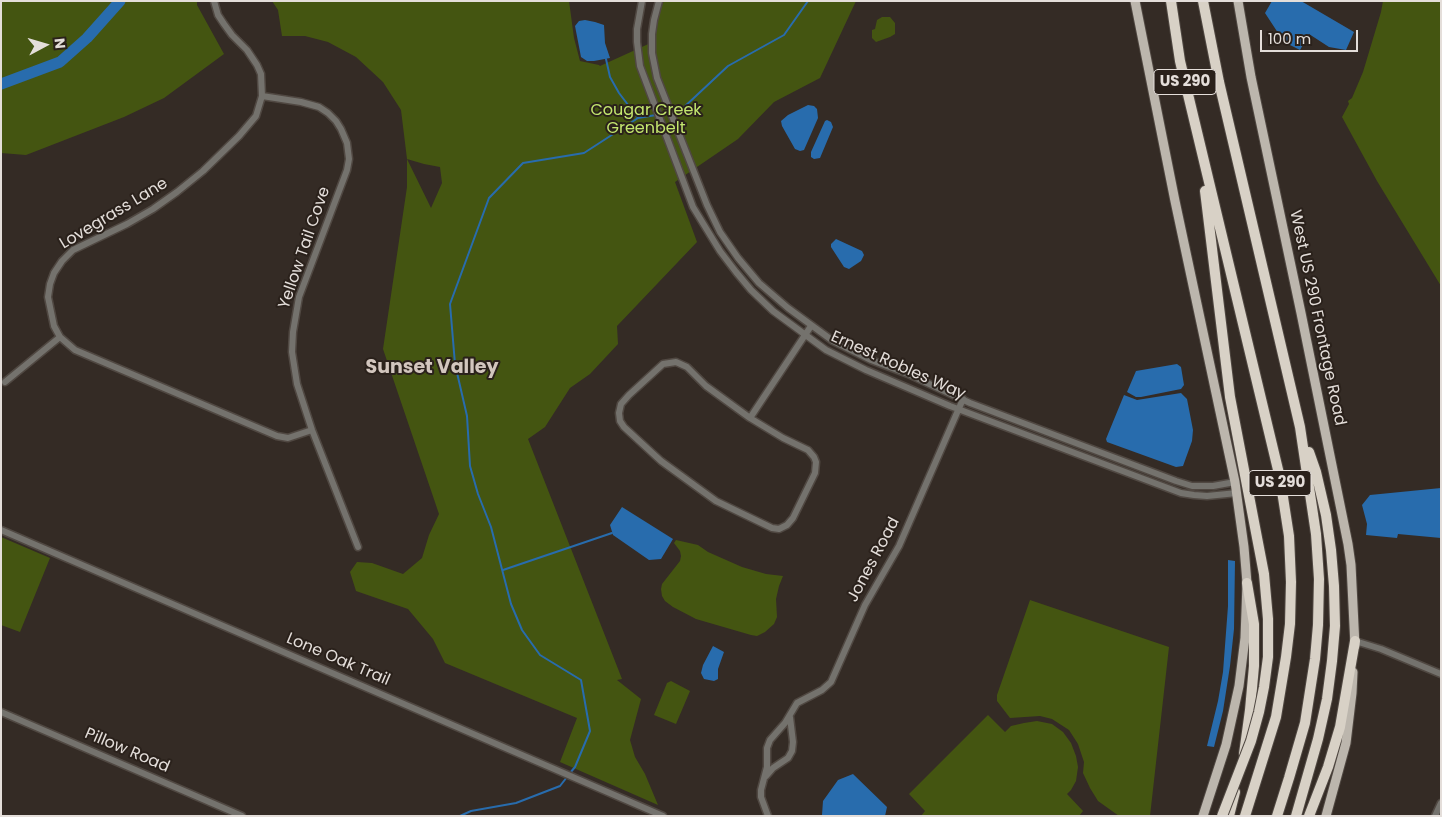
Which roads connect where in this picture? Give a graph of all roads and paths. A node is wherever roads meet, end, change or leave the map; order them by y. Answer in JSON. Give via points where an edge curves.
{"nodes":[{"id":1,"x":214,"y":1,"type":"edge"},
{"id":2,"x":642,"y":1,"type":"edge"},
{"id":3,"x":659,"y":1,"type":"edge"},
{"id":4,"x":1135,"y":1,"type":"edge"},
{"id":5,"x":1141,"y":1,"type":"edge"},
{"id":6,"x":1203,"y":1,"type":"edge"},
{"id":7,"x":1208,"y":1,"type":"edge"},
{"id":8,"x":1238,"y":1,"type":"edge"},
{"id":9,"x":1171,"y":6,"type":"edge"},
{"id":10,"x":1138,"y":20,"type":"junction"},
{"id":11,"x":1207,"y":22,"type":"junction"},
{"id":12,"x":262,"y":96,"type":"junction"},
{"id":13,"x":1201,"y":153,"type":"junction"},
{"id":14,"x":811,"y":326,"type":"junction"},
{"id":15,"x":805,"y":335,"type":"junction"},
{"id":16,"x":60,"y":336,"type":"junction"},
{"id":17,"x":5,"y":382,"type":"dead end"},
{"id":18,"x":963,"y":399,"type":"junction"},
{"id":19,"x":959,"y":409,"type":"junction"},
{"id":20,"x":997,"y":413,"type":"junction"},
{"id":21,"x":750,"y":418,"type":"junction"},
{"id":22,"x":993,"y":422,"type":"junction"},
{"id":23,"x":1300,"y":427,"type":"junction"},
{"id":24,"x":312,"y":430,"type":"junction"},
{"id":25,"x":1053,"y":434,"type":"junction"},
{"id":26,"x":1049,"y":444,"type":"junction"},
{"id":27,"x":1235,"y":482,"type":"junction"},
{"id":28,"x":1236,"y":493,"type":"junction"},
{"id":29,"x":1,"y":530,"type":"edge"},
{"id":30,"x":358,"y":547,"type":"dead end"},
{"id":31,"x":1247,"y":583,"type":"junction"},
{"id":32,"x":1355,"y":641,"type":"junction"},
{"id":33,"x":1441,"y":674,"type":"edge"},
{"id":34,"x":1,"y":712,"type":"edge"},
{"id":35,"x":790,"y":717,"type":"junction"},
{"id":36,"x":763,"y":781,"type":"junction"},
{"id":37,"x":1441,"y":803,"type":"edge"},
{"id":38,"x":242,"y":816,"type":"edge"},
{"id":39,"x":663,"y":816,"type":"edge"},
{"id":40,"x":768,"y":816,"type":"edge"},
{"id":41,"x":1203,"y":816,"type":"edge"},
{"id":42,"x":1222,"y":816,"type":"edge"},
{"id":43,"x":1229,"y":816,"type":"edge"},
{"id":44,"x":1245,"y":816,"type":"edge"},
{"id":45,"x":1277,"y":816,"type":"edge"},
{"id":46,"x":1296,"y":816,"type":"edge"},
{"id":47,"x":1310,"y":816,"type":"edge"},
{"id":48,"x":1326,"y":816,"type":"edge"},
{"id":49,"x":1435,"y":816,"type":"edge"}],
"edges":[{"from":1,"to":12,"type":"street","name":"Lovegrass Lane","via":[[224,24],[258,65]]},
{"from":2,"to":15,"type":"street","name":"Ernest Robles Way","via":[[637,29],[640,66],[693,207],[736,272],[773,311]]},
{"from":3,"to":14,"type":"street","name":"Ernest Robles Way","via":[[652,34],[657,78],[707,205],[720,232],[759,283]]},
{"from":4,"to":10,"type":"main road"},
{"from":5,"to":10,"type":"main road"},
{"from":6,"to":11,"type":"highway","number":"US 290"},
{"from":7,"to":11,"type":"highway"},
{"from":8,"to":32,"type":"main road","name":"West US 290 Frontage Road","via":[[1348,544]]},
{"from":9,"to":13,"type":"highway","number":"US 290"},
{"from":10,"to":27,"type":"main road"},
{"from":11,"to":23,"type":"highway","number":"US 290"},
{"from":12,"to":16,"type":"street","name":"Lovegrass Lane","via":[[256,116],[243,132],[191,182],[153,209],[74,250],[62,261],[54,273],[48,297],[54,326]]},
{"from":12,"to":24,"type":"street","name":"Yellow Tail Cove","via":[[319,107],[342,129],[348,150],[346,170],[299,297],[293,332],[294,370]]},
{"from":13,"to":42,"type":"highway","bridge":true,"via":[[1230,396],[1264,574],[1268,619],[1268,657],[1257,719]]},
{"from":13,"to":44,"type":"highway","number":"US 290","via":[[1280,478],[1289,536],[1291,599],[1286,657],[1276,717]]},
{"from":14,"to":15,"type":"street"},
{"from":14,"to":18,"type":"street","name":"Ernest Robles Way","via":[[832,341],[871,360]]},
{"from":15,"to":19,"type":"street","name":"Ernest Robles Way","via":[[840,358]]},
{"from":15,"to":21,"type":"street"},
{"from":16,"to":17,"type":"street"},
{"from":16,"to":24,"type":"street","name":"Lovegrass Lane","via":[[75,350],[278,436],[288,438]]},
{"from":18,"to":19,"type":"street","name":"Jones Road"},
{"from":18,"to":20,"type":"street","name":"Ernest Robles Way"},
{"from":19,"to":22,"type":"street","name":"Ernest Robles Way"},
{"from":19,"to":35,"type":"street","name":"Jones Road","via":[[899,546],[865,605],[831,682],[797,702]]},
{"from":20,"to":22,"type":"street"},
{"from":20,"to":25,"type":"street","name":"Ernest Robles Way"},
{"from":21,"to":21,"type":"street","via":[[706,386],[687,367],[676,362],[663,364],[621,404],[619,413],[624,427],[689,483],[742,515],[772,528],[783,528],[794,518],[815,473],[816,462],[808,450]]},
{"from":22,"to":26,"type":"street","name":"Ernest Robles Way"},
{"from":23,"to":45,"type":"highway","number":"US 290","via":[[1316,534],[1318,625],[1305,724]]},
{"from":23,"to":46,"type":"highway","via":[[1322,498],[1331,550],[1335,626],[1327,699]]},
{"from":24,"to":30,"type":"street","name":"Yellow Tail Cove"},
{"from":25,"to":26,"type":"street"},
{"from":25,"to":27,"type":"street","name":"Ernest Robles Way","via":[[1192,486]]},
{"from":26,"to":28,"type":"street","name":"Ernest Robles Way","via":[[1181,492],[1207,496]]},
{"from":27,"to":28,"type":"main road"},
{"from":28,"to":31,"type":"main road"},
{"from":29,"to":39,"type":"street","name":"Lone Oak Trail"},
{"from":31,"to":41,"type":"main road","via":[[1239,686],[1226,745]]},
{"from":31,"to":43,"type":"highway","via":[[1254,624],[1254,666],[1244,753]]},
{"from":32,"to":33,"type":"street"},
{"from":32,"to":47,"type":"highway","via":[[1340,727]]},
{"from":32,"to":48,"type":"main road","name":"West US 290 Frontage Road","via":[[1346,743]]},
{"from":34,"to":38,"type":"street","name":"Pillow Road"},
{"from":35,"to":36,"type":"street","name":"Jones Road","via":[[768,744]]},
{"from":35,"to":36,"type":"street","via":[[792,751]]},
{"from":36,"to":40,"type":"street","name":"Jones Road","via":[[760,790]]},
{"from":37,"to":49,"type":"street"}]}
